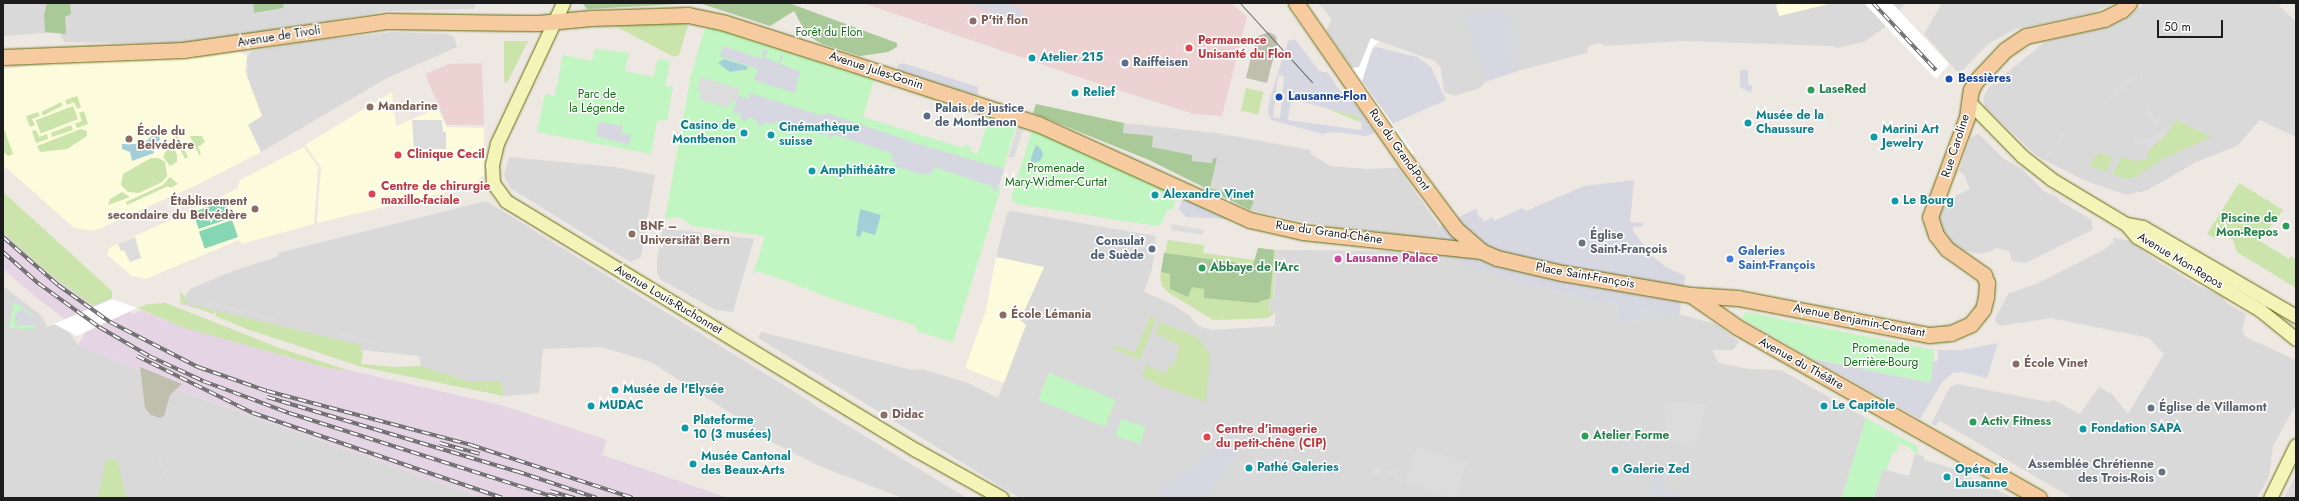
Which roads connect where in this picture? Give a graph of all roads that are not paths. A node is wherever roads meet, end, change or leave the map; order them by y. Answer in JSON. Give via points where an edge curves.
{"nodes":[{"id":1,"x":563,"y":3,"type":"edge"},
{"id":2,"x":1296,"y":3,"type":"edge"},
{"id":3,"x":2129,"y":3,"type":"edge"},
{"id":4,"x":555,"y":22,"type":"junction"},
{"id":5,"x":3,"y":56,"type":"edge"},
{"id":6,"x":1969,"y":102,"type":"junction"},
{"id":7,"x":1183,"y":191,"type":"joint"},
{"id":8,"x":2126,"y":224,"type":"junction"},
{"id":9,"x":1481,"y":251,"type":"junction"},
{"id":10,"x":1984,"y":275,"type":"joint"},
{"id":11,"x":1691,"y":295,"type":"junction"},
{"id":12,"x":2296,"y":316,"type":"edge"},
{"id":13,"x":2296,"y":339,"type":"edge"},
{"id":14,"x":2296,"y":445,"type":"edge"},
{"id":15,"x":1002,"y":498,"type":"edge"},
{"id":16,"x":2039,"y":498,"type":"edge"},
{"id":17,"x":2270,"y":498,"type":"edge"}],
"edges":[{"from":1,"to":4,"type":"main road","name":"Avenue Louis-Ruchonnet"},
{"from":2,"to":9,"type":"main road","name":"Rue du Grand-Pont","via":[[1406,162],[1456,229]]},
{"from":3,"to":6,"type":"main road","name":"Rue Caroline","via":[[2122,10],[2104,19],[2044,30],[2015,42],[1975,82]]},
{"from":4,"to":5,"type":"main road","name":"Avenue de Tivoli","via":[[388,21],[182,50]]},
{"from":4,"to":7,"type":"main road","name":"Avenue Jules-Gonin","via":[[599,18],[700,16],[1034,122]]},
{"from":4,"to":15,"type":"main road","name":"Avenue Louis-Ruchonnet","via":[[497,143],[492,164],[493,183],[506,201],[916,450]]},
{"from":6,"to":8,"type":"main road","via":[[2030,164]]},
{"from":6,"to":10,"type":"main road","name":"Rue Caroline","via":[[1968,117],[1935,200],[1931,220],[1936,235],[1947,249]]},
{"from":7,"to":9,"type":"main road","name":"Rue du Grand-Chêne","via":[[1250,220],[1293,230]]},
{"from":8,"to":12,"type":"main road","name":"Avenue Mon-Repos","via":[[2149,230]]},
{"from":8,"to":13,"type":"main road","name":"Avenue Mon-Repos","via":[[2137,238],[2247,302]]},
{"from":9,"to":11,"type":"main road","name":"Place Saint-François","via":[[1528,266]]},
{"from":10,"to":11,"type":"main road","name":"Avenue Benjamin-Constant","via":[[1987,283],[1986,297],[1976,319],[1966,328],[1942,335],[1916,334],[1738,298]]},
{"from":11,"to":16,"type":"main road","name":"Avenue du Théâtre","via":[[1737,328]]},
{"from":14,"to":17,"type":"main road"}]}
